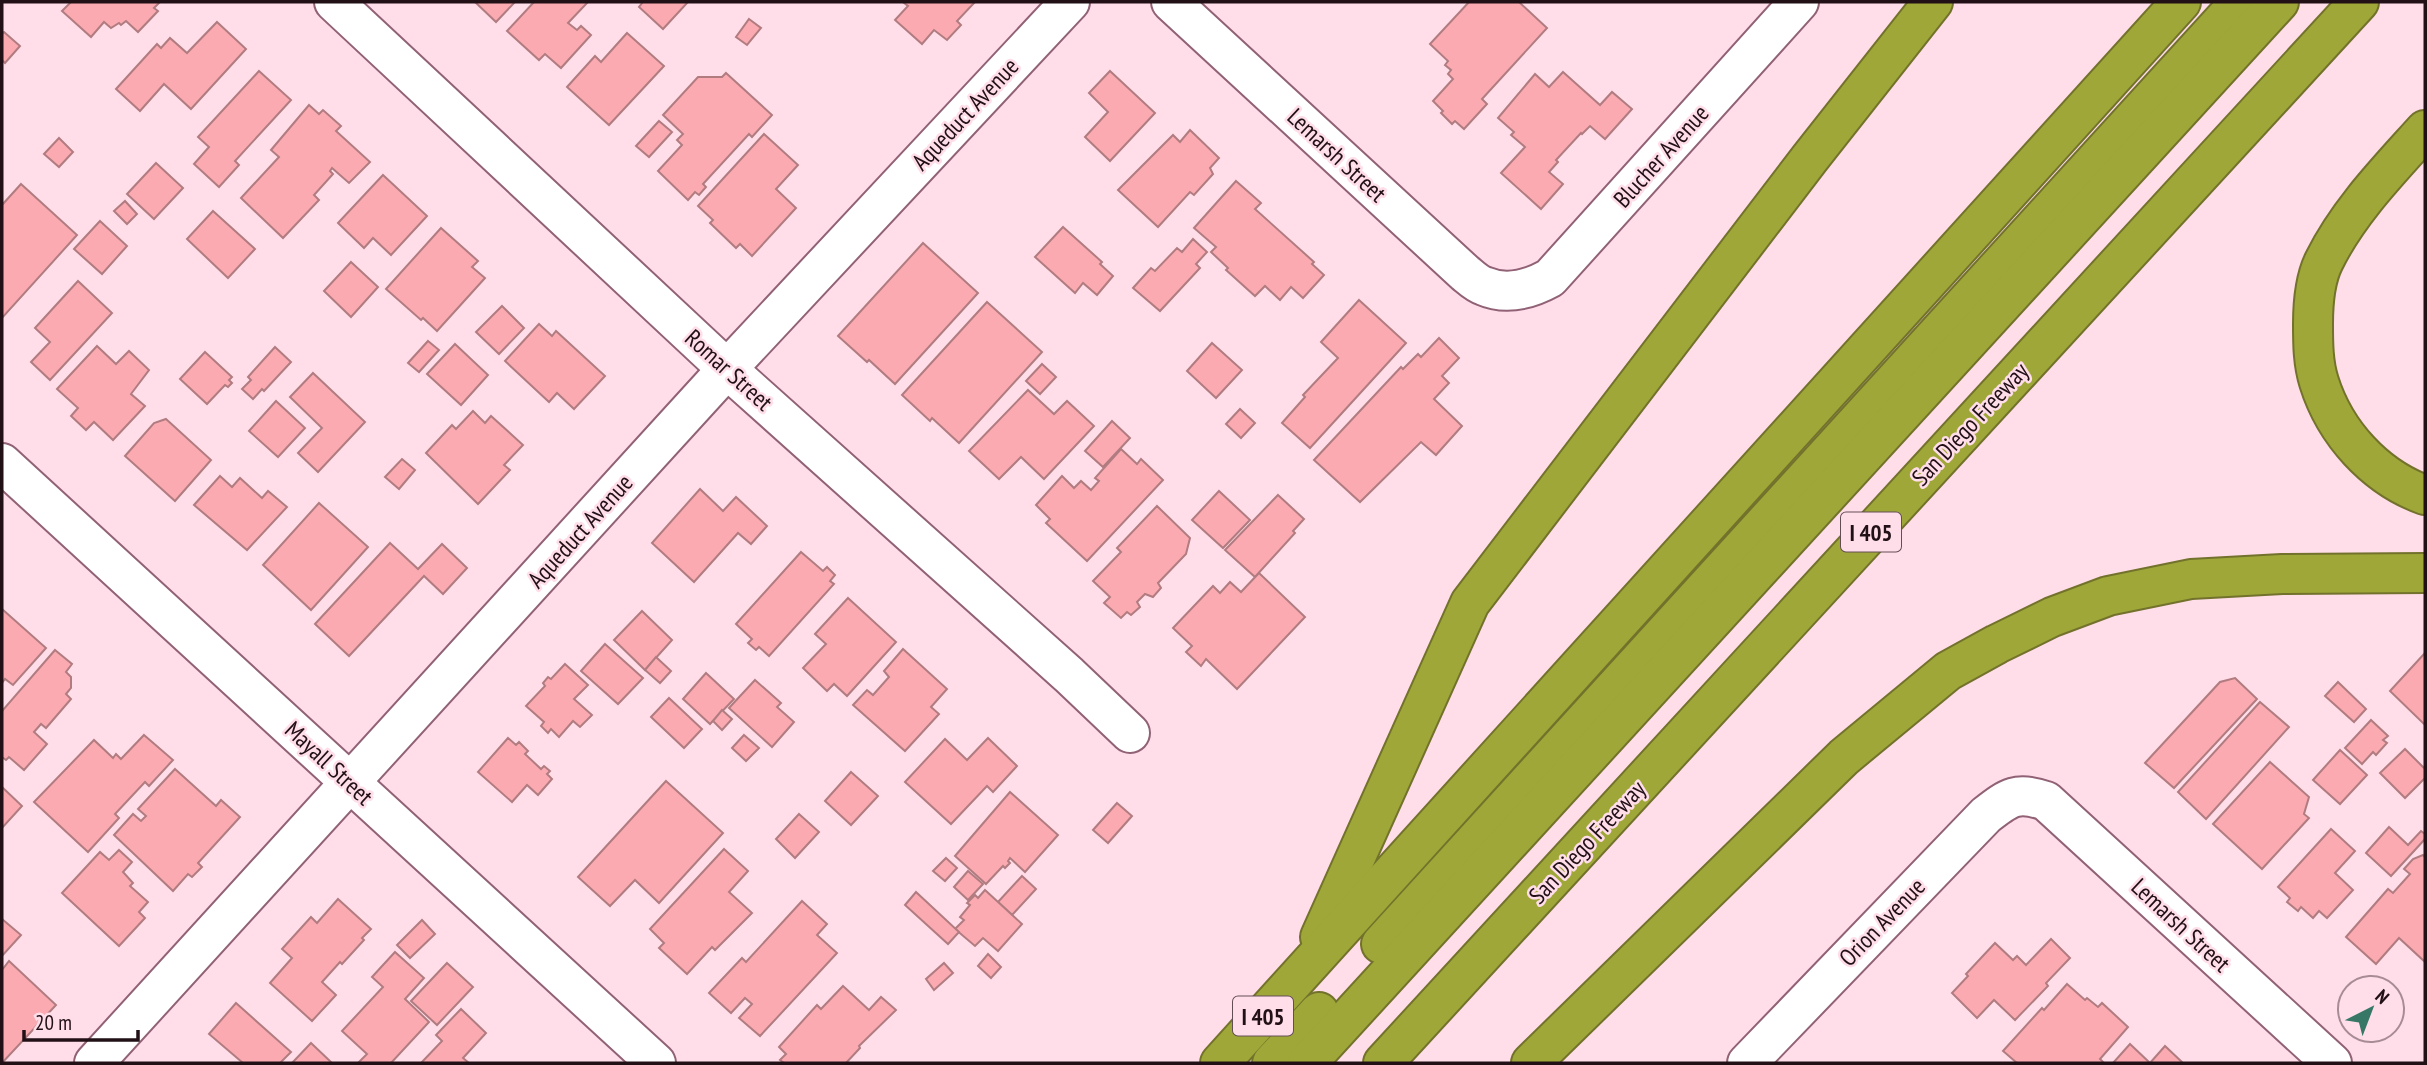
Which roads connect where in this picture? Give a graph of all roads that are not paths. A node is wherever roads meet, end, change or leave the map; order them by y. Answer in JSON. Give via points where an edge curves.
{"nodes":[{"id":1,"x":334,"y":2,"type":"edge"},
{"id":2,"x":1070,"y":2,"type":"edge"},
{"id":3,"x":1171,"y":2,"type":"edge"},
{"id":4,"x":1799,"y":2,"type":"edge"},
{"id":5,"x":1933,"y":2,"type":"edge"},
{"id":6,"x":2240,"y":2,"type":"edge"},
{"id":7,"x":2279,"y":2,"type":"edge"},
{"id":8,"x":2359,"y":2,"type":"edge"},
{"id":9,"x":2168,"y":10,"type":"edge"},
{"id":10,"x":2425,"y":130,"type":"edge"},
{"id":11,"x":1511,"y":292,"type":"joint"},
{"id":12,"x":727,"y":369,"type":"junction"},
{"id":13,"x":2,"y":463,"type":"edge"},
{"id":14,"x":2425,"y":495,"type":"edge"},
{"id":15,"x":2425,"y":573,"type":"edge"},
{"id":16,"x":1130,"y":733,"type":"dead end"},
{"id":17,"x":350,"y":783,"type":"junction"},
{"id":18,"x":2026,"y":794,"type":"joint"},
{"id":19,"x":1307,"y":968,"type":"junction"},
{"id":20,"x":94,"y":1063,"type":"edge"},
{"id":21,"x":656,"y":1063,"type":"edge"},
{"id":22,"x":1220,"y":1063,"type":"edge"},
{"id":23,"x":1272,"y":1063,"type":"edge"},
{"id":24,"x":1307,"y":1063,"type":"edge"},
{"id":25,"x":1383,"y":1063,"type":"edge"},
{"id":26,"x":1531,"y":1063,"type":"edge"},
{"id":27,"x":1747,"y":1063,"type":"edge"},
{"id":28,"x":2332,"y":1063,"type":"edge"}],
"edges":[{"from":1,"to":12,"type":"street","name":"Romar Street"},
{"from":2,"to":12,"type":"street","name":"Aqueduct Avenue"},
{"from":3,"to":11,"type":"street","name":"Lemarsh Street","via":[[1465,273],[1484,286]]},
{"from":4,"to":11,"type":"street","name":"Blucher Avenue","via":[[1550,278],[1531,289]]},
{"from":5,"to":19,"type":"highway","via":[[1470,603]]},
{"from":6,"to":23,"type":"highway"},
{"from":7,"to":24,"type":"highway"},
{"from":8,"to":25,"type":"highway","name":"San Diego Freeway","number":"I 405"},
{"from":9,"to":19,"type":"highway","number":"I 405"},
{"from":10,"to":14,"type":"highway","via":[[2368,195],[2322,264],[2313,307],[2313,341],[2319,382],[2350,441],[2378,469]]},
{"from":12,"to":16,"type":"street","name":"Romar Street"},
{"from":12,"to":17,"type":"street","name":"Aqueduct Avenue"},
{"from":13,"to":17,"type":"street","name":"Mayall Street"},
{"from":15,"to":26,"type":"highway","via":[[2191,579],[2108,596],[1997,644],[1948,671],[1844,757]]},
{"from":17,"to":20,"type":"street","name":"Aqueduct Avenue"},
{"from":17,"to":21,"type":"street","name":"Mayall Street"},
{"from":18,"to":27,"type":"street","name":"Orion Avenue","via":[[2006,799],[1986,815]]},
{"from":18,"to":28,"type":"street","name":"Lemarsh Street","via":[[2046,800]]},
{"from":19,"to":22,"type":"highway","number":"I 405"}]}
